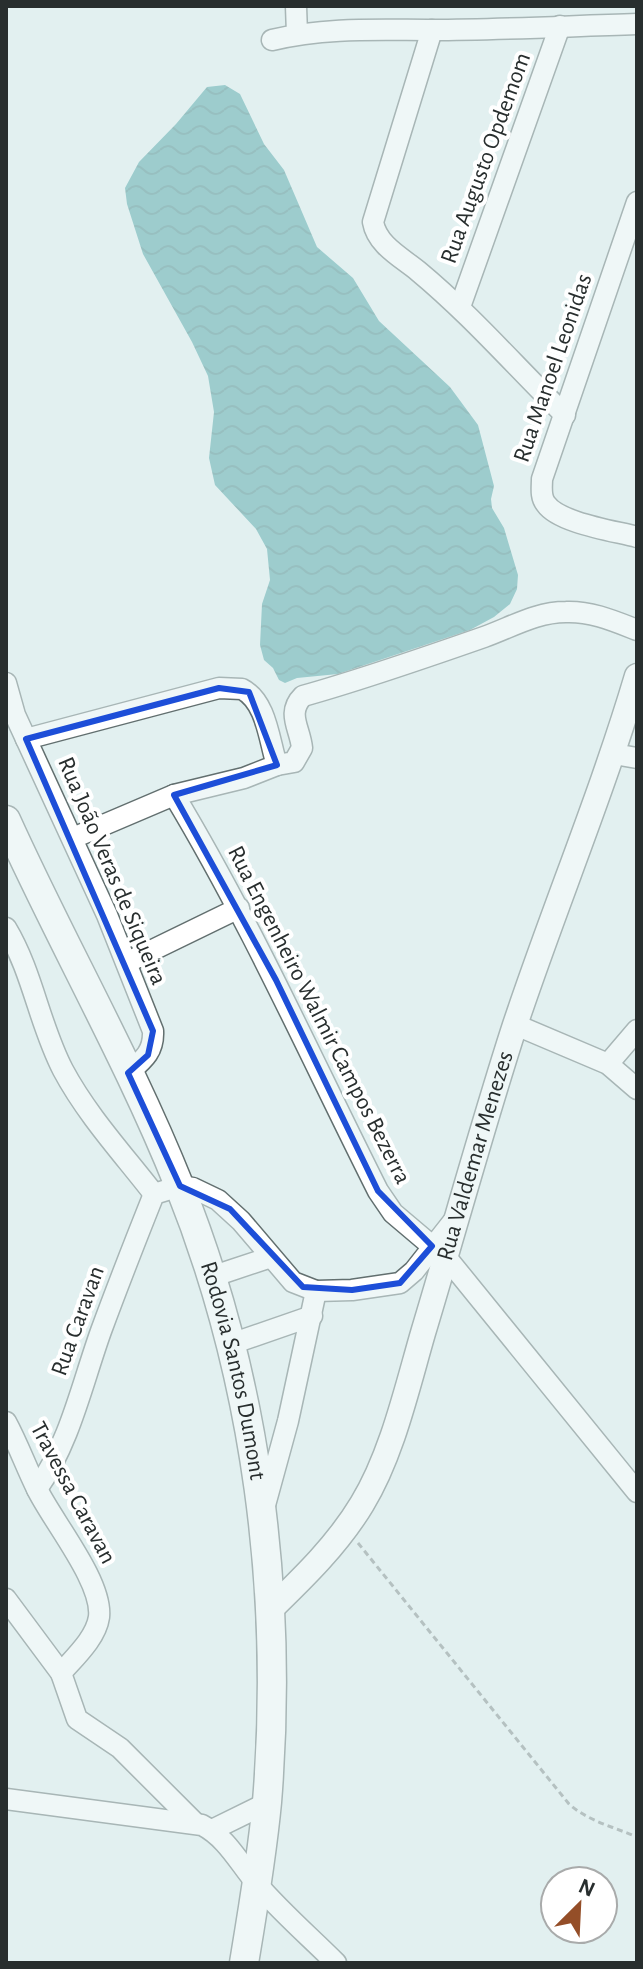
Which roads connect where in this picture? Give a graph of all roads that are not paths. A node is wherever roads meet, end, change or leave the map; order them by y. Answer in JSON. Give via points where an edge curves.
{"nodes":[{"id":1,"x":296,"y":6,"type":"edge"},
{"id":2,"x":637,"y":24,"type":"edge"},
{"id":3,"x":560,"y":26,"type":"junction"},
{"id":4,"x":432,"y":30,"type":"junction"},
{"id":5,"x":297,"y":34,"type":"junction"},
{"id":6,"x":272,"y":40,"type":"dead end"},
{"id":7,"x":637,"y":202,"type":"edge"},
{"id":8,"x":460,"y":307,"type":"junction"},
{"id":9,"x":565,"y":415,"type":"junction"},
{"id":10,"x":637,"y":537,"type":"edge"},
{"id":11,"x":637,"y":630,"type":"edge"},
{"id":12,"x":637,"y":676,"type":"edge"},
{"id":13,"x":6,"y":683,"type":"edge"},
{"id":14,"x":10,"y":717,"type":"edge"},
{"id":15,"x":26,"y":739,"type":"junction"},
{"id":16,"x":626,"y":756,"type":"edge"},
{"id":17,"x":277,"y":765,"type":"junction"},
{"id":18,"x":174,"y":795,"type":"junction"},
{"id":19,"x":6,"y":820,"type":"edge"},
{"id":20,"x":73,"y":838,"type":"junction"},
{"id":21,"x":239,"y":908,"type":"junction"},
{"id":22,"x":6,"y":928,"type":"edge"},
{"id":23,"x":128,"y":962,"type":"junction"},
{"id":24,"x":516,"y":1025,"type":"junction"},
{"id":25,"x":637,"y":1030,"type":"edge"},
{"id":26,"x":608,"y":1064,"type":"junction"},
{"id":27,"x":128,"y":1073,"type":"junction"},
{"id":28,"x":637,"y":1089,"type":"edge"},
{"id":29,"x":167,"y":1190,"type":"junction"},
{"id":30,"x":439,"y":1251,"type":"junction"},
{"id":31,"x":271,"y":1257,"type":"junction"},
{"id":32,"x":211,"y":1277,"type":"junction"},
{"id":33,"x":316,"y":1291,"type":"junction"},
{"id":34,"x":312,"y":1316,"type":"junction"},
{"id":35,"x":231,"y":1344,"type":"junction"},
{"id":36,"x":6,"y":1422,"type":"edge"},
{"id":37,"x":37,"y":1489,"type":"junction"},
{"id":38,"x":637,"y":1492,"type":"edge"},
{"id":39,"x":263,"y":1513,"type":"junction"},
{"id":40,"x":6,"y":1599,"type":"edge"},
{"id":41,"x":271,"y":1609,"type":"junction"},
{"id":42,"x":61,"y":1673,"type":"junction"},
{"id":43,"x":6,"y":1799,"type":"edge"},
{"id":44,"x":267,"y":1803,"type":"junction"},
{"id":45,"x":203,"y":1827,"type":"junction"},
{"id":46,"x":257,"y":1884,"type":"junction"},
{"id":47,"x":244,"y":1963,"type":"edge"},
{"id":48,"x":336,"y":1963,"type":"edge"}],
"edges":[{"from":1,"to":5,"type":"street"},
{"from":2,"to":3,"type":"street"},
{"from":3,"to":4,"type":"street"},
{"from":3,"to":8,"type":"street","name":"Rua Augusto Opdemom"},
{"from":4,"to":5,"type":"street"},
{"from":4,"to":8,"type":"street","via":[[373,222],[388,248]]},
{"from":5,"to":6,"type":"street"},
{"from":7,"to":9,"type":"street","name":"Rua Manoel Leonidas"},
{"from":8,"to":9,"type":"street"},
{"from":9,"to":10,"type":"street","name":"Rua Manoel Leonidas","via":[[542,479],[545,504],[582,523]]},
{"from":11,"to":17,"type":"street","via":[[587,613],[551,613],[303,696],[293,709],[302,748],[294,762]]},
{"from":12,"to":16,"type":"main road","name":"Rua Valdemar Menezes"},
{"from":13,"to":14,"type":"street","name":"Rua João Veras de Siqueira"},
{"from":14,"to":15,"type":"street","name":"Rua João Veras de Siqueira"},
{"from":15,"to":17,"type":"street","via":[[237,687],[257,702]]},
{"from":15,"to":20,"type":"street","name":"Rua João Veras de Siqueira"},
{"from":16,"to":24,"type":"main road","name":"Rua Valdemar Menezes"},
{"from":17,"to":18,"type":"street"},
{"from":18,"to":20,"type":"street"},
{"from":18,"to":21,"type":"street","name":"Rua Engenheiro Walmir Campos Bezerra"},
{"from":19,"to":27,"type":"highway","name":"Rodovia Santos Dumont"},
{"from":20,"to":23,"type":"street","name":"Rua João Veras de Siqueira"},
{"from":21,"to":23,"type":"street"},
{"from":21,"to":30,"type":"street","name":"Rua Engenheiro Walmir Campos Bezerra","via":[[378,1191],[403,1224]]},
{"from":22,"to":29,"type":"street","via":[[64,1071],[84,1104]]},
{"from":23,"to":27,"type":"street","name":"Rua João Veras de Siqueira","via":[[153,1042],[148,1055]]},
{"from":24,"to":26,"type":"street"},
{"from":24,"to":30,"type":"main road","name":"Rua Valdemar Menezes","via":[[457,1216]]},
{"from":25,"to":26,"type":"street"},
{"from":26,"to":28,"type":"street"},
{"from":27,"to":29,"type":"highway","name":"Rodovia Santos Dumont"},
{"from":29,"to":31,"type":"street","via":[[204,1193],[230,1209]]},
{"from":29,"to":32,"type":"highway","name":"Rodovia Santos Dumont"},
{"from":29,"to":37,"type":"street","name":"Rua Caravan","via":[[101,1330],[55,1461]]},
{"from":30,"to":33,"type":"street","via":[[400,1283]]},
{"from":30,"to":38,"type":"street","name":"Rua Engenheiro Walmir Campos Bezerra"},
{"from":30,"to":41,"type":"main road","name":"Rua Valdemar Menezes","via":[[402,1405],[380,1468],[346,1527]]},
{"from":31,"to":32,"type":"street"},
{"from":31,"to":33,"type":"street","via":[[293,1282]]},
{"from":32,"to":35,"type":"highway","name":"Rodovia Santos Dumont"},
{"from":33,"to":34,"type":"street"},
{"from":34,"to":35,"type":"street"},
{"from":34,"to":39,"type":"street"},
{"from":35,"to":39,"type":"highway","name":"Rodovia Santos Dumont"},
{"from":36,"to":37,"type":"street","name":"Travessa Caravan"},
{"from":37,"to":42,"type":"street","name":"Travessa Caravan","via":[[90,1579],[98,1604],[97,1624]]},
{"from":39,"to":41,"type":"highway","name":"Rodovia Santos Dumont"},
{"from":40,"to":42,"type":"street"},
{"from":41,"to":44,"type":"highway","name":"Rodovia Santos Dumont"},
{"from":42,"to":45,"type":"street","via":[[79,1722],[120,1748]]},
{"from":43,"to":45,"type":"street"},
{"from":44,"to":45,"type":"street"},
{"from":44,"to":46,"type":"highway","name":"Rodovia Santos Dumont"},
{"from":45,"to":46,"type":"street","via":[[229,1846]]},
{"from":46,"to":47,"type":"highway","name":"Rodovia Santos Dumont"},
{"from":46,"to":48,"type":"street"}]}
